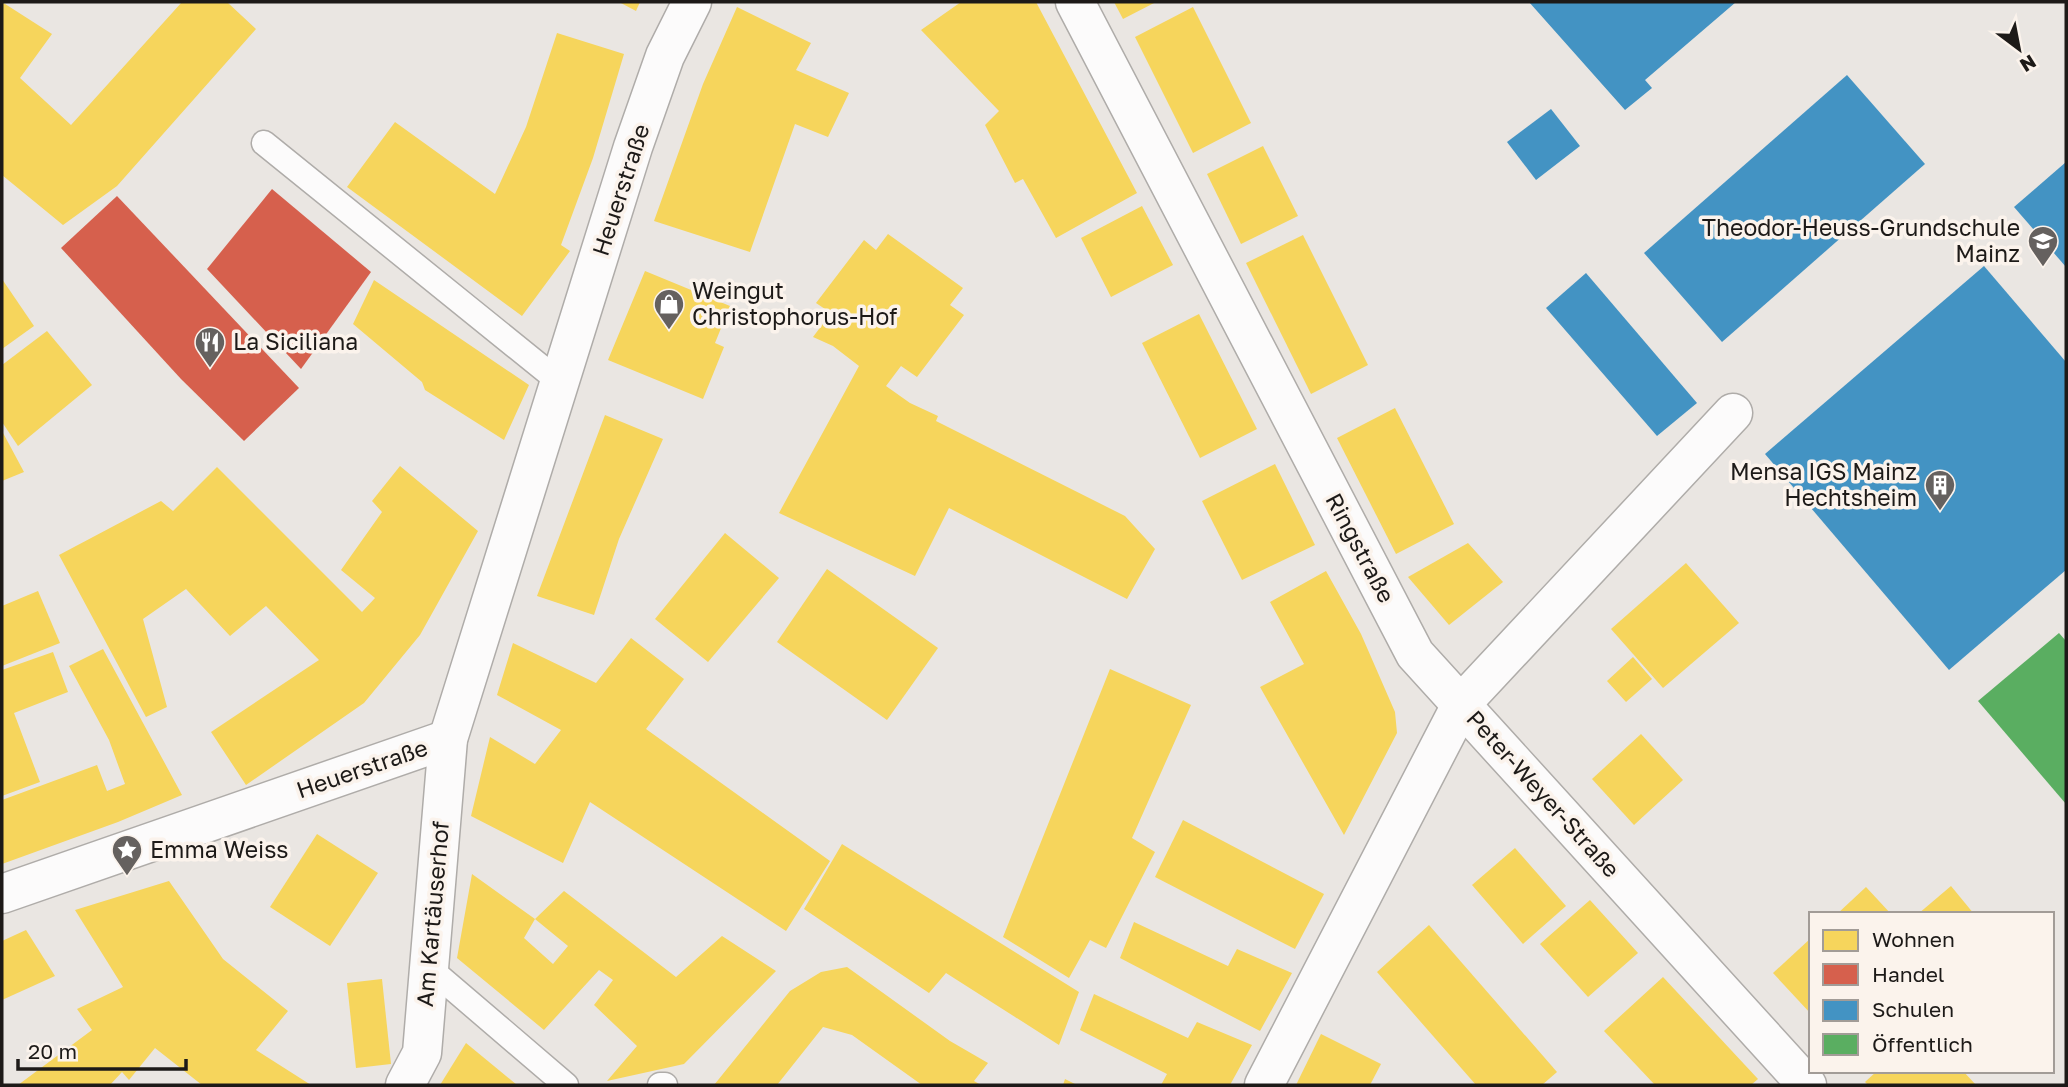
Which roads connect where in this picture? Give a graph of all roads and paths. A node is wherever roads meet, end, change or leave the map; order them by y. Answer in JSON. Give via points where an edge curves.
{"nodes":[{"id":1,"x":692,"y":2,"type":"edge"},
{"id":2,"x":1075,"y":2,"type":"edge"},
{"id":3,"x":264,"y":143,"type":"dead end"},
{"id":4,"x":561,"y":383,"type":"junction"},
{"id":5,"x":1733,"y":413,"type":"dead end"},
{"id":6,"x":1462,"y":704,"type":"junction"},
{"id":7,"x":448,"y":739,"type":"junction"},
{"id":8,"x":2,"y":894,"type":"edge"},
{"id":9,"x":428,"y":967,"type":"junction"},
{"id":10,"x":405,"y":1085,"type":"edge"},
{"id":11,"x":566,"y":1085,"type":"edge"},
{"id":12,"x":1264,"y":1085,"type":"edge"},
{"id":13,"x":1807,"y":1085,"type":"edge"}],
"edges":[{"from":1,"to":4,"type":"street","name":"Heuerstraße","via":[[665,56],[633,147]]},
{"from":2,"to":6,"type":"street","name":"Ringstraße","via":[[1415,654]]},
{"from":3,"to":4,"type":"lane"},
{"from":4,"to":7,"type":"street","name":"Heuerstraße"},
{"from":5,"to":6,"type":"street","name":"Peter-Weyer-Straße"},
{"from":6,"to":12,"type":"street"},
{"from":6,"to":13,"type":"street","name":"Peter-Weyer-Straße"},
{"from":7,"to":8,"type":"street","name":"Heuerstraße"},
{"from":7,"to":9,"type":"street","name":"Am Kartäuserhof"},
{"from":9,"to":10,"type":"street","name":"Am Kartäuserhof","via":[[422,1053]]},
{"from":9,"to":11,"type":"lane"}]}
